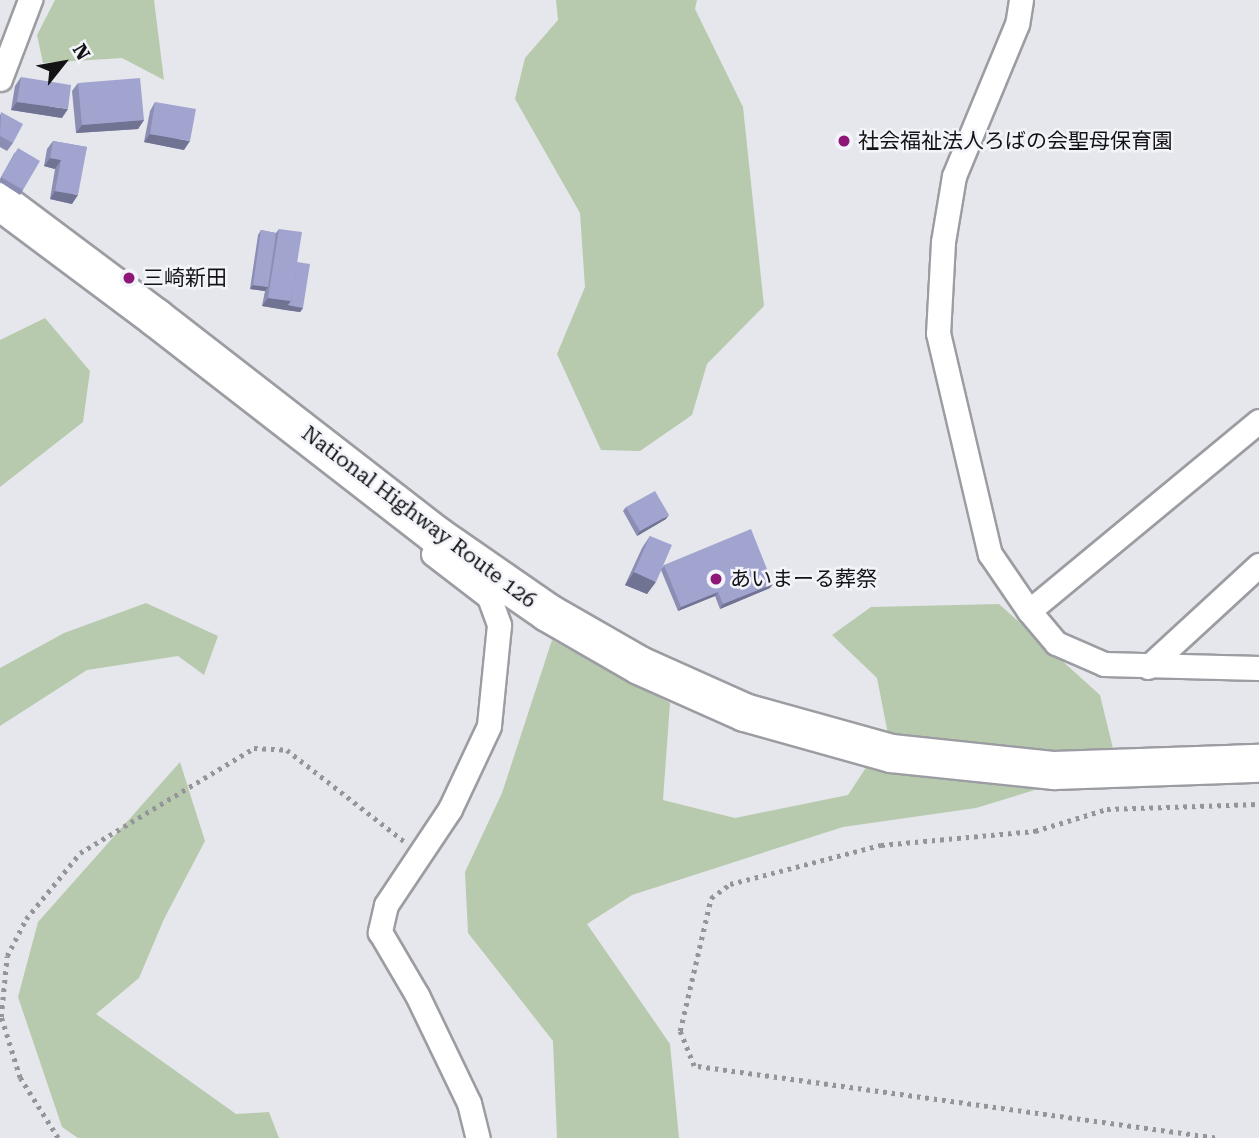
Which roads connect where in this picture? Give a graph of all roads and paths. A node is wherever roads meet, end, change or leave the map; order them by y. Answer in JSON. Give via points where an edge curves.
{"nodes":[{"id":1,"x":30,"y":0,"type":"edge"},
{"id":2,"x":1021,"y":0,"type":"edge"},
{"id":3,"x":0,"y":79,"type":"edge"},
{"id":4,"x":0,"y":201,"type":"edge"},
{"id":5,"x":1259,"y":421,"type":"edge"},
{"id":6,"x":436,"y":535,"type":"junction"},
{"id":7,"x":1259,"y":565,"type":"edge"},
{"id":8,"x":1029,"y":611,"type":"junction"},
{"id":9,"x":1148,"y":667,"type":"junction"},
{"id":10,"x":1259,"y":668,"type":"edge"},
{"id":11,"x":1259,"y":763,"type":"edge"},
{"id":12,"x":1259,"y":804,"type":"edge"},
{"id":13,"x":421,"y":854,"type":"junction"},
{"id":14,"x":58,"y":1138,"type":"edge"},
{"id":15,"x":478,"y":1138,"type":"edge"},
{"id":16,"x":1215,"y":1138,"type":"edge"}],
"edges":[{"from":1,"to":3,"type":"street"},
{"from":2,"to":8,"type":"street","via":[[1017,24],[954,176],[943,242],[938,333],[990,554]]},
{"from":4,"to":6,"type":"highway","name":"National Highway Route 126"},
{"from":5,"to":8,"type":"street"},
{"from":6,"to":11,"type":"highway","name":"National Highway Route 126","via":[[547,612],[639,665],[744,712],[891,752],[1054,770]]},
{"from":6,"to":13,"type":"street","via":[[428,550],[489,597],[499,625],[489,726],[450,809]]},
{"from":7,"to":9,"type":"street"},
{"from":8,"to":9,"type":"street","via":[[1056,643],[1104,664]]},
{"from":9,"to":10,"type":"street"},
{"from":12,"to":16,"type":"path","via":[[1107,809],[1035,831],[881,845],[730,884],[711,898],[680,1031],[694,1066]]},
{"from":13,"to":14,"type":"path","via":[[287,750],[254,748],[80,853],[26,919],[7,956],[1,1017],[20,1078]]},
{"from":13,"to":15,"type":"street","via":[[386,905],[380,932],[417,995],[469,1103]]}]}
